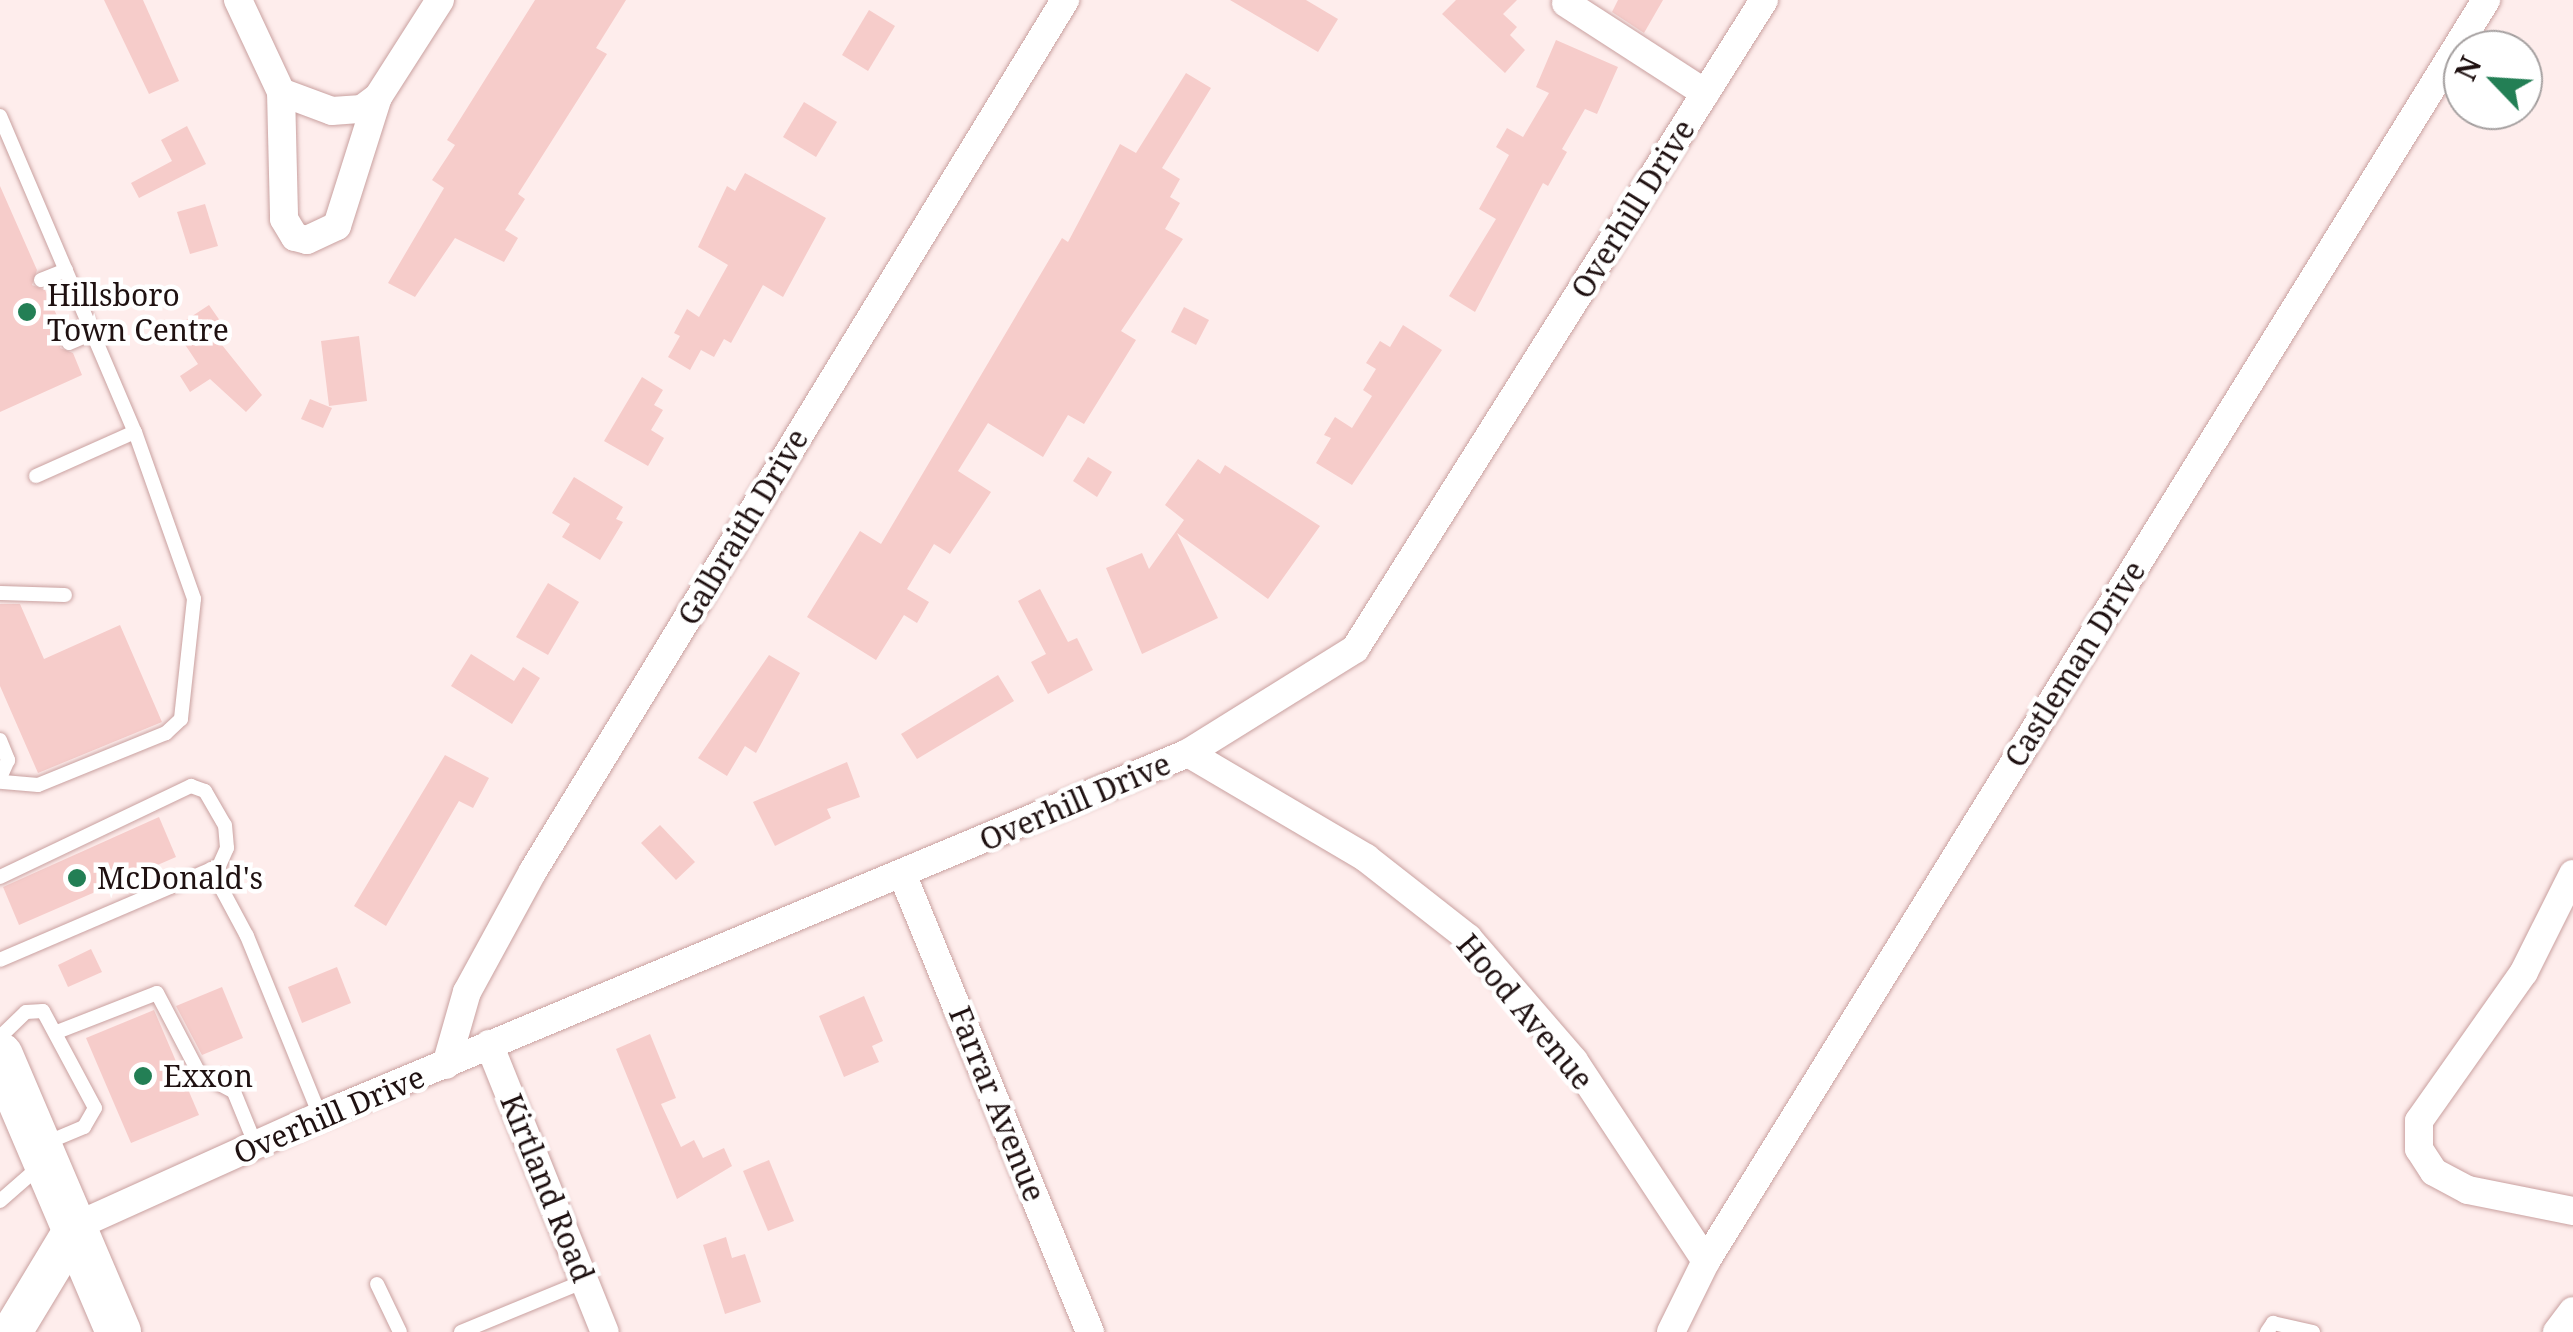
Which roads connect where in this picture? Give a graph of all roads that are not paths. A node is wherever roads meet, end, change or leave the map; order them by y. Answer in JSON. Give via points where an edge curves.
{"nodes":[{"id":1,"x":238,"y":0,"type":"edge"},
{"id":2,"x":440,"y":0,"type":"edge"},
{"id":3,"x":1064,"y":0,"type":"edge"},
{"id":4,"x":1764,"y":0,"type":"edge"},
{"id":5,"x":2486,"y":0,"type":"edge"},
{"id":6,"x":1566,"y":3,"type":"dead end"},
{"id":7,"x":281,"y":92,"type":"junction"},
{"id":8,"x":1705,"y":93,"type":"junction"},
{"id":9,"x":378,"y":97,"type":"junction"},
{"id":10,"x":0,"y":116,"type":"edge"},
{"id":11,"x":6,"y":149,"type":"edge"},
{"id":12,"x":66,"y":270,"type":"junction"},
{"id":13,"x":41,"y":280,"type":"dead end"},
{"id":14,"x":93,"y":333,"type":"junction"},
{"id":15,"x":68,"y":343,"type":"dead end"},
{"id":16,"x":135,"y":432,"type":"junction"},
{"id":17,"x":36,"y":476,"type":"dead end"},
{"id":18,"x":0,"y":593,"type":"edge"},
{"id":19,"x":65,"y":595,"type":"dead end"},
{"id":20,"x":0,"y":740,"type":"edge"},
{"id":21,"x":1188,"y":753,"type":"junction"},
{"id":22,"x":0,"y":780,"type":"edge"},
{"id":23,"x":211,"y":869,"type":"junction"},
{"id":24,"x":2573,"y":874,"type":"edge"},
{"id":25,"x":903,"y":876,"type":"junction"},
{"id":26,"x":0,"y":878,"type":"edge"},
{"id":27,"x":0,"y":960,"type":"edge"},
{"id":28,"x":57,"y":1032,"type":"junction"},
{"id":29,"x":0,"y":1037,"type":"edge"},
{"id":30,"x":489,"y":1044,"type":"junction"},
{"id":31,"x":0,"y":1055,"type":"edge"},
{"id":32,"x":446,"y":1064,"type":"junction"},
{"id":33,"x":320,"y":1116,"type":"junction"},
{"id":34,"x":256,"y":1146,"type":"junction"},
{"id":35,"x":44,"y":1153,"type":"junction"},
{"id":36,"x":0,"y":1201,"type":"edge"},
{"id":37,"x":2573,"y":1212,"type":"edge"},
{"id":38,"x":76,"y":1226,"type":"junction"},
{"id":39,"x":1706,"y":1261,"type":"junction"},
{"id":40,"x":585,"y":1281,"type":"junction"},
{"id":41,"x":377,"y":1284,"type":"dead end"},
{"id":42,"x":2573,"y":1311,"type":"edge"},
{"id":43,"x":15,"y":1314,"type":"edge"},
{"id":44,"x":118,"y":1332,"type":"edge"},
{"id":45,"x":400,"y":1332,"type":"edge"},
{"id":46,"x":461,"y":1332,"type":"edge"},
{"id":47,"x":606,"y":1332,"type":"edge"},
{"id":48,"x":1090,"y":1332,"type":"edge"},
{"id":49,"x":1671,"y":1332,"type":"edge"},
{"id":50,"x":2267,"y":1332,"type":"edge"},
{"id":51,"x":2313,"y":1332,"type":"edge"},
{"id":52,"x":2557,"y":1332,"type":"edge"}],
"edges":[{"from":1,"to":7,"type":"street"},
{"from":2,"to":9,"type":"street"},
{"from":3,"to":32,"type":"street","name":"Galbraith Drive","via":[[533,871],[468,992]]},
{"from":4,"to":8,"type":"street","name":"Overhill Drive"},
{"from":5,"to":39,"type":"street","name":"Castleman Drive"},
{"from":6,"to":8,"type":"street"},
{"from":7,"to":9,"type":"street","via":[[320,110],[346,112]]},
{"from":7,"to":9,"type":"street","via":[[284,219],[295,237],[306,240],[329,234],[344,214]]},
{"from":8,"to":21,"type":"street","name":"Overhill Drive","via":[[1355,649]]},
{"from":10,"to":11,"type":"lane"},
{"from":11,"to":12,"type":"lane"},
{"from":12,"to":13,"type":"lane"},
{"from":12,"to":14,"type":"lane"},
{"from":14,"to":15,"type":"lane"},
{"from":14,"to":16,"type":"lane"},
{"from":16,"to":17,"type":"lane"},
{"from":16,"to":22,"type":"lane","via":[[194,599],[181,719],[166,734],[38,786]]},
{"from":18,"to":19,"type":"lane"},
{"from":20,"to":22,"type":"lane","via":[[8,760]]},
{"from":21,"to":25,"type":"street","name":"Overhill Drive"},
{"from":21,"to":39,"type":"street","name":"Hood Avenue","via":[[1366,858],[1468,938],[1574,1061]]},
{"from":23,"to":26,"type":"lane","via":[[227,848],[225,825],[205,791],[191,786]]},
{"from":23,"to":27,"type":"lane"},
{"from":23,"to":33,"type":"lane","via":[[247,936]]},
{"from":24,"to":37,"type":"street","via":[[2524,972],[2420,1121],[2419,1149],[2434,1172],[2468,1190]]},
{"from":25,"to":30,"type":"street","name":"Overhill Drive"},
{"from":25,"to":48,"type":"street","name":"Farrar Avenue"},
{"from":28,"to":29,"type":"lane","via":[[35,1009]]},
{"from":28,"to":34,"type":"lane","via":[[157,993],[199,1073],[234,1092]]},
{"from":28,"to":35,"type":"lane","via":[[95,1108],[84,1127]]},
{"from":30,"to":32,"type":"street","name":"Overhill Drive"},
{"from":30,"to":40,"type":"street","name":"Kirtland Road"},
{"from":31,"to":35,"type":"main road"},
{"from":32,"to":33,"type":"street","name":"Overhill Drive"},
{"from":33,"to":34,"type":"street","name":"Overhill Drive"},
{"from":34,"to":38,"type":"street","name":"Overhill Drive"},
{"from":35,"to":36,"type":"lane"},
{"from":35,"to":38,"type":"main road"},
{"from":38,"to":43,"type":"street"},
{"from":38,"to":44,"type":"main road"},
{"from":39,"to":49,"type":"street","name":"Castleman Drive"},
{"from":40,"to":46,"type":"lane"},
{"from":40,"to":47,"type":"street","name":"Kirtland Road"},
{"from":41,"to":45,"type":"lane"},
{"from":42,"to":52,"type":"street"},
{"from":50,"to":51,"type":"lane","via":[[2273,1324]]}]}
